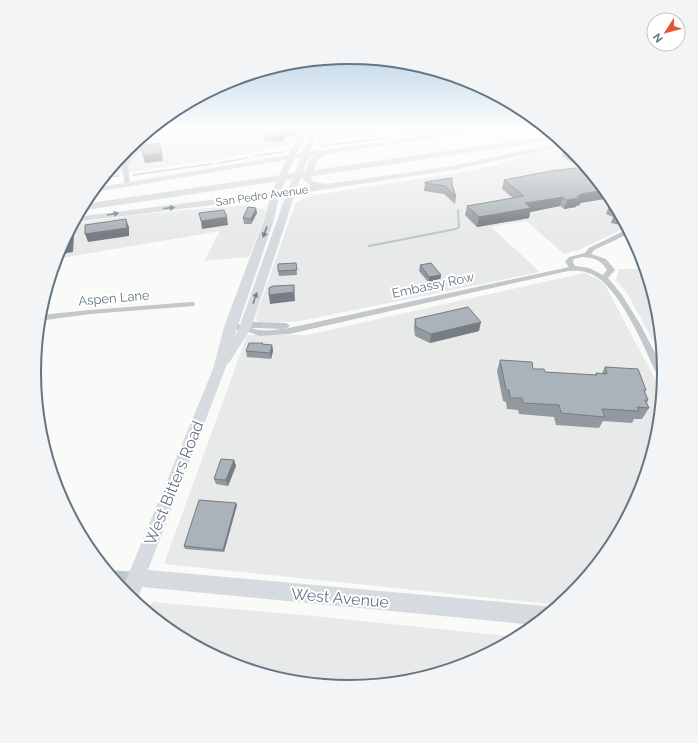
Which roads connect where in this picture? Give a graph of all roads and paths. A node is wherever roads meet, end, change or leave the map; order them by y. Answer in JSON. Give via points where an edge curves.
{"nodes":[{"id":1,"x":126,"y":164,"type":"edge"},
{"id":2,"x":243,"y":164,"type":"edge"},
{"id":3,"x":276,"y":164,"type":"edge"},
{"id":4,"x":288,"y":164,"type":"edge"},
{"id":5,"x":302,"y":164,"type":"edge"},
{"id":6,"x":313,"y":164,"type":"edge"},
{"id":7,"x":354,"y":164,"type":"edge"},
{"id":8,"x":382,"y":164,"type":"edge"},
{"id":9,"x":475,"y":164,"type":"edge"},
{"id":10,"x":322,"y":169,"type":"junction"},
{"id":11,"x":259,"y":178,"type":"junction"},
{"id":12,"x":344,"y":184,"type":"junction"},
{"id":13,"x":127,"y":185,"type":"junction"},
{"id":14,"x":188,"y":186,"type":"junction"},
{"id":15,"x":101,"y":189,"type":"edge"},
{"id":16,"x":291,"y":192,"type":"junction"},
{"id":17,"x":97,"y":195,"type":"edge"},
{"id":18,"x":276,"y":195,"type":"junction"},
{"id":19,"x":93,"y":201,"type":"edge"},
{"id":20,"x":230,"y":201,"type":"junction"},
{"id":21,"x":89,"y":207,"type":"edge"},
{"id":22,"x":271,"y":212,"type":"junction"},
{"id":23,"x":81,"y":219,"type":"edge"},
{"id":24,"x":624,"y":233,"type":"edge"},
{"id":25,"x":587,"y":255,"type":"junction"},
{"id":26,"x":573,"y":268,"type":"junction"},
{"id":27,"x":604,"y":278,"type":"junction"},
{"id":28,"x":192,"y":304,"type":"dead end"},
{"id":29,"x":46,"y":317,"type":"edge"},
{"id":30,"x":230,"y":327,"type":"junction"},
{"id":31,"x":245,"y":328,"type":"junction"},
{"id":32,"x":657,"y":364,"type":"edge"},
{"id":33,"x":219,"y":369,"type":"junction"},
{"id":34,"x":119,"y":577,"type":"edge"},
{"id":35,"x":136,"y":578,"type":"junction"},
{"id":36,"x":132,"y":589,"type":"edge"},
{"id":37,"x":537,"y":615,"type":"edge"}],
"edges":[{"from":1,"to":13,"type":"street"},
{"from":2,"to":13,"type":"main road"},
{"from":3,"to":20,"type":"main road","via":[[278,166],[267,190]]},
{"from":4,"to":18,"type":"main road","name":"West Bitters Road"},
{"from":5,"to":16,"type":"main road","name":"West Bitters Road"},
{"from":6,"to":12,"type":"main road","via":[[307,180],[317,185]]},
{"from":7,"to":10,"type":"highway"},
{"from":8,"to":10,"type":"highway"},
{"from":9,"to":12,"type":"main road","name":"San Pedro Avenue"},
{"from":10,"to":11,"type":"highway"},
{"from":11,"to":14,"type":"highway"},
{"from":11,"to":21,"type":"highway"},
{"from":12,"to":16,"type":"main road","name":"San Pedro Avenue"},
{"from":13,"to":15,"type":"main road"},
{"from":14,"to":17,"type":"highway"},
{"from":14,"to":19,"type":"highway"},
{"from":16,"to":18,"type":"main road","name":"San Pedro Avenue"},
{"from":31,"to":16,"type":"main road","name":"West Bitters Road","one_way":true},
{"from":18,"to":20,"type":"main road","name":"San Pedro Avenue"},
{"from":18,"to":22,"type":"main road","name":"West Bitters Road"},
{"from":20,"to":22,"type":"main road","via":[[259,202],[269,207]]},
{"from":23,"to":20,"type":"main road","name":"San Pedro Avenue","one_way":true},
{"from":22,"to":30,"type":"main road","name":"West Bitters Road","one_way":true},
{"from":24,"to":25,"type":"street","via":[[591,249]]},
{"from":25,"to":26,"type":"street","via":[[571,258]]},
{"from":25,"to":27,"type":"street","via":[[609,265],[611,270]]},
{"from":26,"to":27,"type":"street","via":[[591,271]]},
{"from":26,"to":31,"type":"street","name":"Embassy Row","via":[[298,328],[270,333],[252,332]]},
{"from":27,"to":32,"type":"street","via":[[617,292]]},
{"from":28,"to":29,"type":"street","name":"Aspen Lane"},
{"from":30,"to":31,"type":"street","name":"Embassy Row"},
{"from":30,"to":33,"type":"main road","name":"West Bitters Road"},
{"from":31,"to":33,"type":"main road","name":"West Bitters Road"},
{"from":33,"to":35,"type":"main road","name":"West Bitters Road"},
{"from":34,"to":35,"type":"street"},
{"from":35,"to":36,"type":"main road","name":"West Bitters Road"},
{"from":35,"to":37,"type":"main road","name":"West Avenue"}]}
